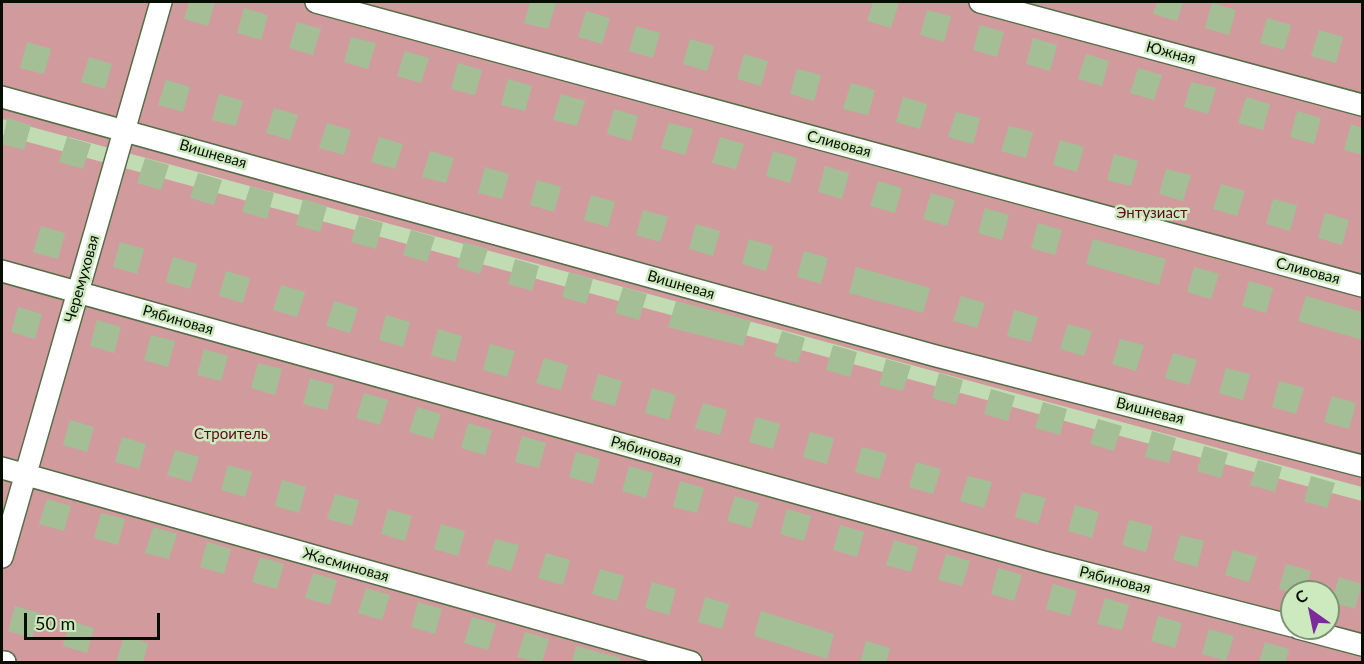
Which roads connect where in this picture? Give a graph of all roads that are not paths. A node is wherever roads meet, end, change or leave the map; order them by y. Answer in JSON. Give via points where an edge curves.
{"nodes":[{"id":1,"x":161,"y":2,"type":"edge"},
{"id":2,"x":316,"y":2,"type":"edge"},
{"id":3,"x":980,"y":2,"type":"edge"},
{"id":4,"x":2,"y":96,"type":"edge"},
{"id":5,"x":1362,"y":105,"type":"edge"},
{"id":6,"x":126,"y":130,"type":"junction"},
{"id":7,"x":2,"y":271,"type":"edge"},
{"id":8,"x":1362,"y":286,"type":"edge"},
{"id":9,"x":79,"y":292,"type":"junction"},
{"id":10,"x":1362,"y":466,"type":"edge"},
{"id":11,"x":2,"y":468,"type":"edge"},
{"id":12,"x":26,"y":475,"type":"junction"},
{"id":13,"x":2,"y":556,"type":"edge"},
{"id":14,"x":1280,"y":623,"type":"edge"},
{"id":15,"x":1340,"y":639,"type":"edge"},
{"id":16,"x":1362,"y":645,"type":"edge"},
{"id":17,"x":691,"y":663,"type":"edge"}],
"edges":[{"from":1,"to":6,"type":"street","name":"Черемуховая"},
{"from":2,"to":8,"type":"street","name":"Сливовая"},
{"from":3,"to":5,"type":"street","name":"Южная"},
{"from":4,"to":6,"type":"street","name":"Вишневая"},
{"from":6,"to":9,"type":"street","name":"Черемуховая"},
{"from":6,"to":10,"type":"street","name":"Вишневая","via":[[936,356]]},
{"from":7,"to":9,"type":"street","name":"Рябиновая"},
{"from":9,"to":12,"type":"street","name":"Черемуховая"},
{"from":9,"to":14,"type":"street","name":"Рябиновая","via":[[1044,562]]},
{"from":11,"to":12,"type":"street","name":"Жасминовая"},
{"from":12,"to":13,"type":"street","name":"Черемуховая"},
{"from":12,"to":17,"type":"street","name":"Жасминовая"},
{"from":15,"to":16,"type":"street"}]}
